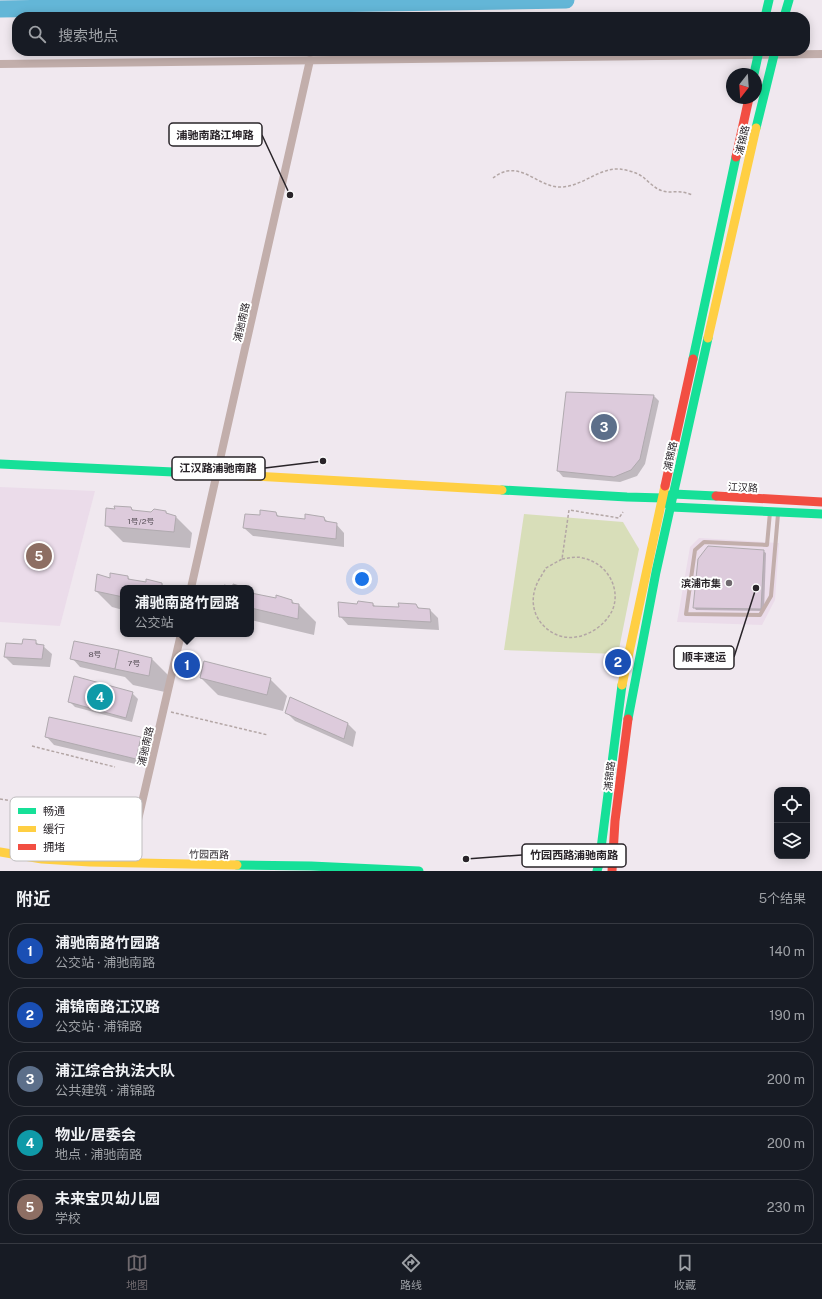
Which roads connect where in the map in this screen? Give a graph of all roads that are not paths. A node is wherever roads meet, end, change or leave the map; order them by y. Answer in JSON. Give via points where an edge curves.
{"nodes":[{"id":1,"x":769,"y":0,"type":"edge"},
{"id":2,"x":789,"y":0,"type":"edge"},
{"id":3,"x":766,"y":12,"type":"edge"},
{"id":4,"x":785,"y":12,"type":"edge"},
{"id":5,"x":810,"y":54,"type":"edge"},
{"id":6,"x":822,"y":54,"type":"edge"},
{"id":7,"x":566,"y":56,"type":"edge"},
{"id":8,"x":757,"y":56,"type":"edge"},
{"id":9,"x":774,"y":56,"type":"edge"},
{"id":10,"x":310,"y":60,"type":"junction"},
{"id":11,"x":0,"y":64,"type":"edge"},
{"id":12,"x":755,"y":68,"type":"edge"},
{"id":13,"x":748,"y":104,"type":"edge"},
{"id":14,"x":0,"y":464,"type":"edge"},
{"id":15,"x":217,"y":475,"type":"junction"},
{"id":16,"x":673,"y":494,"type":"junction"},
{"id":17,"x":663,"y":498,"type":"junction"},
{"id":18,"x":822,"y":502,"type":"edge"},
{"id":19,"x":671,"y":507,"type":"junction"},
{"id":20,"x":774,"y":512,"type":"junction"},
{"id":21,"x":822,"y":514,"type":"edge"},
{"id":22,"x":192,"y":585,"type":"edge"},
{"id":23,"x":180,"y":637,"type":"edge"},
{"id":24,"x":142,"y":802,"type":"edge"},
{"id":25,"x":0,"y":852,"type":"edge"},
{"id":26,"x":10,"y":854,"type":"edge"},
{"id":27,"x":85,"y":861,"type":"edge"},
{"id":28,"x":128,"y":863,"type":"joint"},
{"id":29,"x":419,"y":871,"type":"edge"},
{"id":30,"x":597,"y":871,"type":"edge"},
{"id":31,"x":612,"y":871,"type":"edge"}],
"edges":[{"from":1,"to":3,"type":"main road"},
{"from":2,"to":4,"type":"main road"},
{"from":5,"to":6,"type":"street"},
{"from":7,"to":10,"type":"street"},
{"from":8,"to":12,"type":"main road"},
{"from":9,"to":16,"type":"main road","name":"浦锦路","via":[[727,250]]},
{"from":10,"to":11,"type":"street"},
{"from":10,"to":15,"type":"street","name":"浦驰南路"},
{"from":13,"to":17,"type":"main road","name":"浦锦路"},
{"from":14,"to":15,"type":"main road"},
{"from":15,"to":17,"type":"main road"},
{"from":15,"to":22,"type":"street","name":"浦驰南路"},
{"from":16,"to":17,"type":"main road","name":"江汉路"},
{"from":16,"to":18,"type":"main road","name":"江汉路"},
{"from":16,"to":19,"type":"main road","name":"浦锦路"},
{"from":17,"to":19,"type":"main road"},
{"from":17,"to":30,"type":"main road","name":"浦锦路","via":[[622,686]]},
{"from":19,"to":20,"type":"main road"},
{"from":19,"to":31,"type":"main road","name":"浦锦路","via":[[625,736]]},
{"from":20,"to":20,"type":"lane","via":[[767,546],[704,542],[695,550],[686,614],[760,615],[771,596]]},
{"from":20,"to":21,"type":"main road"},
{"from":23,"to":24,"type":"street","name":"浦驰南路"},
{"from":25,"to":26,"type":"main road","name":"竹园西路"},
{"from":27,"to":28,"type":"main road","name":"竹园西路"},
{"from":28,"to":29,"type":"main road","name":"竹园西路","via":[[311,866]]}]}
